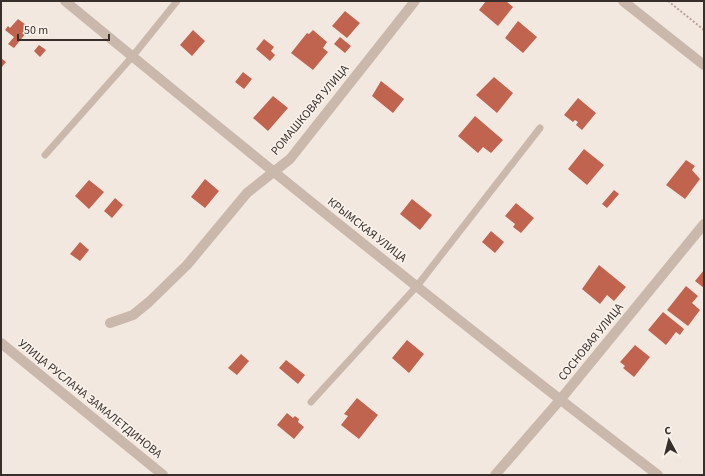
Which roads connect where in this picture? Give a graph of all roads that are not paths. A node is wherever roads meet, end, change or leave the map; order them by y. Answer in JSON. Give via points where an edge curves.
{"nodes":[{"id":1,"x":65,"y":1,"type":"edge"},
{"id":2,"x":177,"y":1,"type":"edge"},
{"id":3,"x":415,"y":1,"type":"edge"},
{"id":4,"x":623,"y":1,"type":"edge"},
{"id":5,"x":132,"y":57,"type":"junction"},
{"id":6,"x":704,"y":65,"type":"edge"},
{"id":7,"x":540,"y":128,"type":"dead end"},
{"id":8,"x":45,"y":155,"type":"dead end"},
{"id":9,"x":272,"y":172,"type":"junction"},
{"id":10,"x":704,"y":224,"type":"edge"},
{"id":11,"x":417,"y":286,"type":"junction"},
{"id":12,"x":110,"y":323,"type":"dead end"},
{"id":13,"x":1,"y":343,"type":"edge"},
{"id":14,"x":560,"y":400,"type":"junction"},
{"id":15,"x":311,"y":402,"type":"dead end"},
{"id":16,"x":163,"y":475,"type":"edge"},
{"id":17,"x":495,"y":475,"type":"edge"},
{"id":18,"x":658,"y":475,"type":"edge"}],
"edges":[{"from":1,"to":5,"type":"street","name":"КРЫМСКАЯ УЛИЦА"},
{"from":2,"to":5,"type":"lane"},
{"from":3,"to":9,"type":"street","name":"РОМАШКОВАЯ УЛИЦА","via":[[290,159]]},
{"from":4,"to":6,"type":"street"},
{"from":5,"to":8,"type":"lane"},
{"from":5,"to":9,"type":"street","name":"КРЫМСКАЯ УЛИЦА"},
{"from":7,"to":11,"type":"lane"},
{"from":9,"to":11,"type":"street","name":"КРЫМСКАЯ УЛИЦА"},
{"from":9,"to":12,"type":"street","name":"РОМАШКОВАЯ УЛИЦА","via":[[247,194],[187,265],[149,302],[133,315]]},
{"from":10,"to":14,"type":"street","name":"СОСНОВАЯ УЛИЦА"},
{"from":11,"to":14,"type":"street","name":"КРЫМСКАЯ УЛИЦА"},
{"from":11,"to":15,"type":"lane"},
{"from":13,"to":16,"type":"street","name":"УЛИЦА РУСЛАНА ЗАМАЛЕТДИНОВА"},
{"from":14,"to":17,"type":"street","name":"СОСНОВАЯ УЛИЦА"},
{"from":14,"to":18,"type":"street","name":"КРЫМСКАЯ УЛИЦА"}]}
